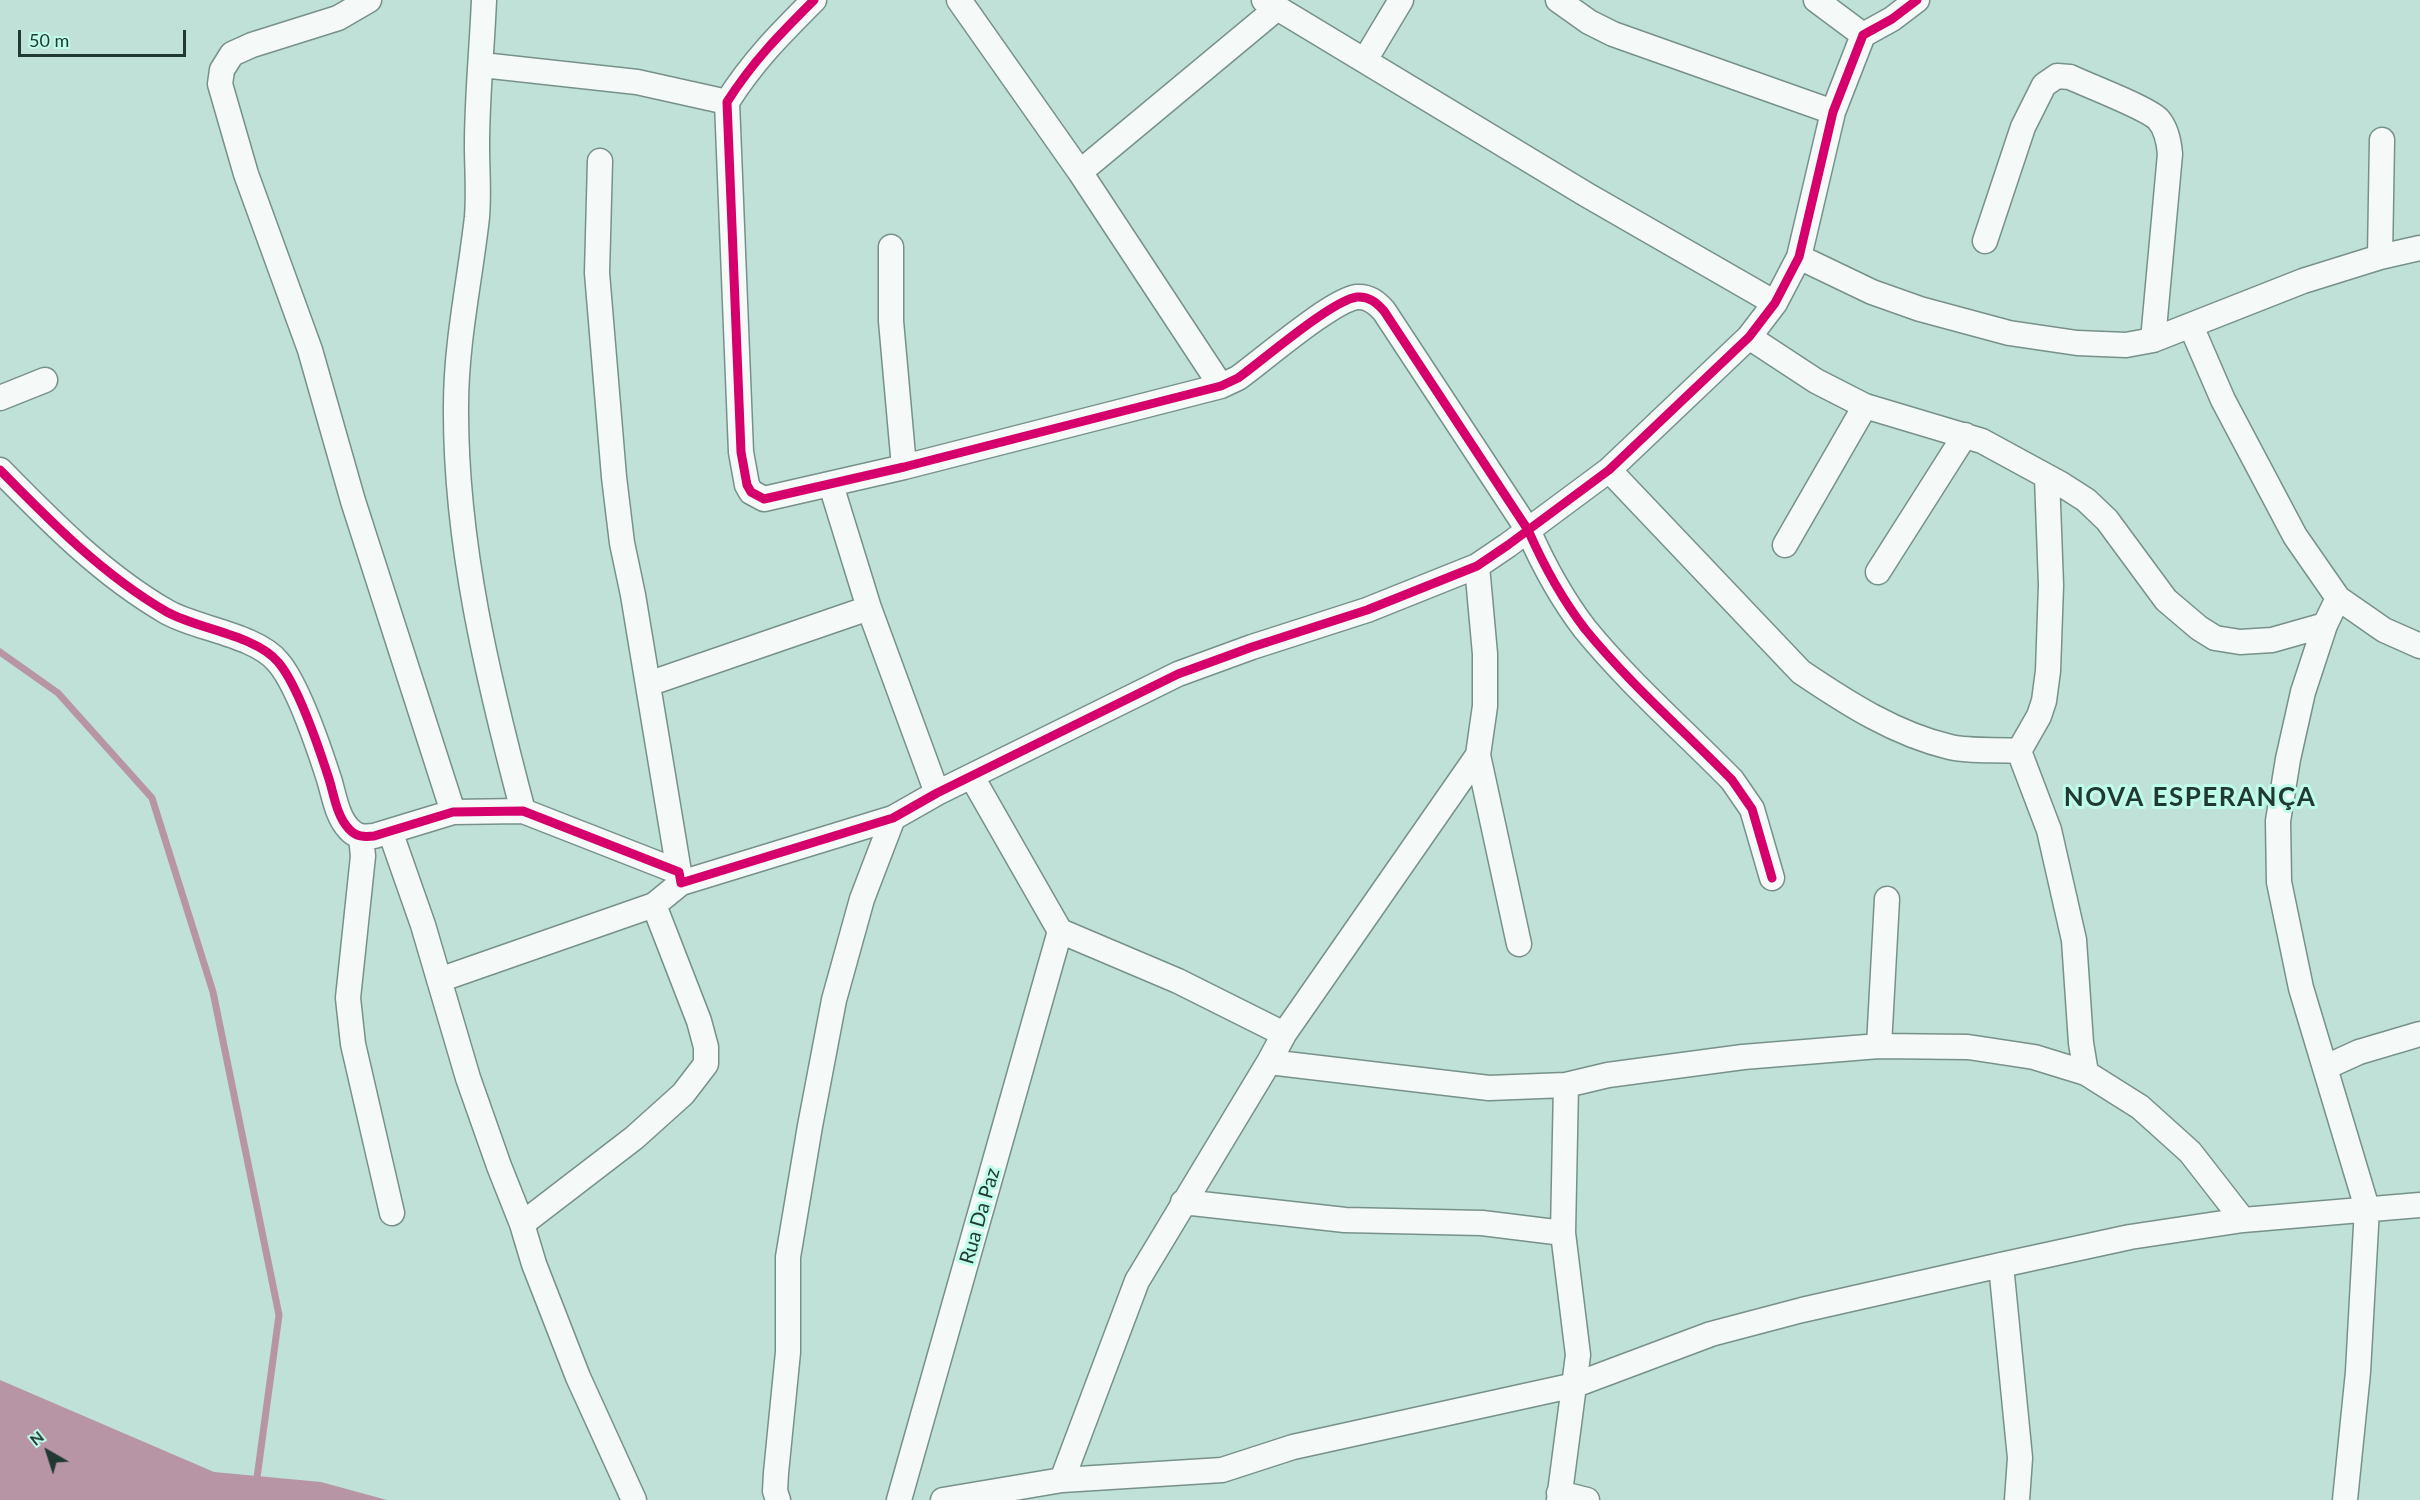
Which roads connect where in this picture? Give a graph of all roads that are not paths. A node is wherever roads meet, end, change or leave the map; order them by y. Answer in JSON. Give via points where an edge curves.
{"nodes":[{"id":1,"x":369,"y":0,"type":"edge"},
{"id":2,"x":484,"y":0,"type":"edge"},
{"id":3,"x":814,"y":0,"type":"edge"},
{"id":4,"x":959,"y":0,"type":"edge"},
{"id":5,"x":1401,"y":0,"type":"edge"},
{"id":6,"x":1558,"y":0,"type":"edge"},
{"id":7,"x":1816,"y":0,"type":"edge"},
{"id":8,"x":1917,"y":0,"type":"edge"},
{"id":9,"x":1270,"y":4,"type":"edge"},
{"id":10,"x":1863,"y":35,"type":"junction"},
{"id":11,"x":1365,"y":60,"type":"junction"},
{"id":12,"x":482,"y":65,"type":"junction"},
{"id":13,"x":727,"y":102,"type":"junction"},
{"id":14,"x":1833,"y":112,"type":"junction"},
{"id":15,"x":2382,"y":140,"type":"dead end"},
{"id":16,"x":600,"y":161,"type":"dead end"},
{"id":17,"x":1080,"y":172,"type":"junction"},
{"id":18,"x":1985,"y":241,"type":"dead end"},
{"id":19,"x":891,"y":247,"type":"dead end"},
{"id":20,"x":2420,"y":248,"type":"edge"},
{"id":21,"x":2380,"y":256,"type":"junction"},
{"id":22,"x":1799,"y":257,"type":"junction"},
{"id":23,"x":1775,"y":303,"type":"junction"},
{"id":24,"x":2191,"y":326,"type":"junction"},
{"id":25,"x":1749,"y":337,"type":"junction"},
{"id":26,"x":2152,"y":340,"type":"junction"},
{"id":27,"x":45,"y":380,"type":"dead end"},
{"id":28,"x":1221,"y":386,"type":"junction"},
{"id":29,"x":0,"y":398,"type":"edge"},
{"id":30,"x":1865,"y":406,"type":"junction"},
{"id":31,"x":1965,"y":435,"type":"junction"},
{"id":32,"x":904,"y":467,"type":"junction"},
{"id":33,"x":0,"y":470,"type":"edge"},
{"id":34,"x":1610,"y":470,"type":"junction"},
{"id":35,"x":2047,"y":477,"type":"junction"},
{"id":36,"x":831,"y":484,"type":"junction"},
{"id":37,"x":1528,"y":530,"type":"junction"},
{"id":38,"x":1785,"y":545,"type":"dead end"},
{"id":39,"x":1477,"y":566,"type":"junction"},
{"id":40,"x":1878,"y":572,"type":"dead end"},
{"id":41,"x":2338,"y":598,"type":"junction"},
{"id":42,"x":869,"y":608,"type":"junction"},
{"id":43,"x":2325,"y":625,"type":"junction"},
{"id":44,"x":2420,"y":646,"type":"edge"},
{"id":45,"x":648,"y":684,"type":"junction"},
{"id":46,"x":2019,"y":751,"type":"junction"},
{"id":47,"x":1478,"y":755,"type":"junction"},
{"id":48,"x":972,"y":777,"type":"junction"},
{"id":49,"x":937,"y":793,"type":"junction"},
{"id":50,"x":523,"y":811,"type":"junction"},
{"id":51,"x":453,"y":813,"type":"junction"},
{"id":52,"x":893,"y":818,"type":"junction"},
{"id":53,"x":390,"y":831,"type":"junction"},
{"id":54,"x":361,"y":837,"type":"junction"},
{"id":55,"x":680,"y":878,"type":"junction"},
{"id":56,"x":1772,"y":878,"type":"dead end"},
{"id":57,"x":1887,"y":899,"type":"dead end"},
{"id":58,"x":654,"y":905,"type":"junction"},
{"id":59,"x":1060,"y":931,"type":"junction"},
{"id":60,"x":1519,"y":944,"type":"dead end"},
{"id":61,"x":439,"y":980,"type":"junction"},
{"id":62,"x":1284,"y":1034,"type":"junction"},
{"id":63,"x":2420,"y":1034,"type":"edge"},
{"id":64,"x":1879,"y":1046,"type":"junction"},
{"id":65,"x":1269,"y":1062,"type":"junction"},
{"id":66,"x":2326,"y":1067,"type":"junction"},
{"id":67,"x":2086,"y":1073,"type":"junction"},
{"id":68,"x":1566,"y":1085,"type":"junction"},
{"id":69,"x":1184,"y":1202,"type":"junction"},
{"id":70,"x":2420,"y":1205,"type":"edge"},
{"id":71,"x":2367,"y":1208,"type":"junction"},
{"id":72,"x":392,"y":1214,"type":"dead end"},
{"id":73,"x":2243,"y":1220,"type":"junction"},
{"id":74,"x":522,"y":1224,"type":"junction"},
{"id":75,"x":1563,"y":1233,"type":"junction"},
{"id":76,"x":2001,"y":1265,"type":"junction"},
{"id":77,"x":1575,"y":1385,"type":"junction"},
{"id":78,"x":1062,"y":1480,"type":"junction"},
{"id":79,"x":1559,"y":1497,"type":"edge"},
{"id":80,"x":634,"y":1500,"type":"edge"},
{"id":81,"x":778,"y":1500,"type":"edge"},
{"id":82,"x":899,"y":1500,"type":"edge"},
{"id":83,"x":943,"y":1500,"type":"edge"},
{"id":84,"x":1587,"y":1500,"type":"edge"},
{"id":85,"x":2017,"y":1500,"type":"edge"},
{"id":86,"x":2345,"y":1500,"type":"edge"}],
"edges":[{"from":1,"to":51,"type":"street","via":[[338,18],[232,54],[222,70],[220,84],[246,174],[310,350],[353,501]]},
{"from":2,"to":12,"type":"street"},
{"from":3,"to":13,"type":"street","via":[[764,50]]},
{"from":4,"to":17,"type":"street"},
{"from":5,"to":11,"type":"street"},
{"from":6,"to":14,"type":"street","via":[[1613,34]]},
{"from":7,"to":10,"type":"street"},
{"from":8,"to":10,"type":"street"},
{"from":9,"to":11,"type":"street"},
{"from":9,"to":17,"type":"street"},
{"from":10,"to":14,"type":"street"},
{"from":11,"to":23,"type":"street"},
{"from":12,"to":13,"type":"street","via":[[637,82]]},
{"from":12,"to":50,"type":"street","via":[[477,215],[456,405],[460,481],[466,559],[495,708]]},
{"from":13,"to":36,"type":"street","via":[[741,452],[747,485],[764,499]]},
{"from":14,"to":22,"type":"street"},
{"from":15,"to":21,"type":"street"},
{"from":16,"to":45,"type":"street","via":[[597,273],[614,477]]},
{"from":17,"to":28,"type":"street"},
{"from":18,"to":26,"type":"street","via":[[2023,127],[2044,85],[2057,76],[2070,77],[2142,110],[2158,120],[2168,138],[2170,154]]},
{"from":19,"to":32,"type":"street","via":[[891,321]]},
{"from":20,"to":21,"type":"street"},
{"from":21,"to":24,"type":"street","via":[[2303,281]]},
{"from":22,"to":23,"type":"street"},
{"from":22,"to":26,"type":"street","via":[[1901,304],[2009,333],[2077,343],[2126,345]]},
{"from":23,"to":25,"type":"street"},
{"from":24,"to":26,"type":"street"},
{"from":24,"to":41,"type":"street","via":[[2223,400],[2295,536]]},
{"from":25,"to":30,"type":"street","via":[[1816,381]]},
{"from":25,"to":34,"type":"street"},
{"from":27,"to":29,"type":"street"},
{"from":28,"to":32,"type":"street"},
{"from":28,"to":37,"type":"street","via":[[1239,378],[1337,304],[1358,297],[1373,300]]},
{"from":30,"to":31,"type":"street"},
{"from":30,"to":38,"type":"street"},
{"from":31,"to":35,"type":"street"},
{"from":31,"to":40,"type":"street"},
{"from":32,"to":36,"type":"street"},
{"from":33,"to":54,"type":"street","via":[[95,562],[156,604],[277,659],[300,703],[342,821]]},
{"from":34,"to":37,"type":"street"},
{"from":34,"to":46,"type":"street","via":[[1801,672],[1838,697],[1912,735],[1952,747]]},
{"from":35,"to":43,"type":"street","via":[[2086,500],[2107,520],[2166,600],[2215,638],[2240,642],[2272,640]]},
{"from":35,"to":46,"type":"street","via":[[2051,585],[2048,671],[2039,716]]},
{"from":36,"to":42,"type":"street"},
{"from":37,"to":39,"type":"street"},
{"from":37,"to":56,"type":"street","via":[[1545,567],[1584,627],[1616,665],[1732,780],[1752,808]]},
{"from":39,"to":47,"type":"street","via":[[1485,654],[1485,706]]},
{"from":39,"to":48,"type":"street","via":[[1367,610],[1178,674]]},
{"from":41,"to":43,"type":"street"},
{"from":41,"to":44,"type":"street","via":[[2384,630]]},
{"from":42,"to":45,"type":"street"},
{"from":42,"to":49,"type":"street"},
{"from":43,"to":66,"type":"street","via":[[2303,693],[2278,821],[2279,882],[2286,922],[2301,988]]},
{"from":45,"to":55,"type":"street"},
{"from":46,"to":67,"type":"street","via":[[2049,830],[2074,940]]},
{"from":47,"to":60,"type":"street"},
{"from":47,"to":62,"type":"street"},
{"from":48,"to":49,"type":"street"},
{"from":48,"to":59,"type":"street"},
{"from":49,"to":52,"type":"street"},
{"from":50,"to":51,"type":"street"},
{"from":50,"to":55,"type":"street"},
{"from":51,"to":53,"type":"street"},
{"from":52,"to":55,"type":"street"},
{"from":52,"to":81,"type":"street","via":[[862,899],[834,1000],[788,1257],[788,1352],[776,1473]]},
{"from":53,"to":54,"type":"street"},
{"from":53,"to":61,"type":"street"},
{"from":54,"to":72,"type":"street","via":[[363,856],[348,998],[350,1023]]},
{"from":55,"to":58,"type":"street"},
{"from":57,"to":64,"type":"street"},
{"from":58,"to":61,"type":"street"},
{"from":58,"to":74,"type":"street","via":[[699,1021],[706,1064],[683,1094],[634,1138]]},
{"from":59,"to":62,"type":"street","via":[[1178,981]]},
{"from":59,"to":82,"type":"street","name":"Rua Da Paz"},
{"from":61,"to":74,"type":"street","via":[[468,1078]]},
{"from":62,"to":65,"type":"street"},
{"from":63,"to":66,"type":"street","via":[[2359,1052]]},
{"from":64,"to":67,"type":"street","via":[[1968,1047],[2034,1057]]},
{"from":64,"to":68,"type":"street","via":[[1743,1057]]},
{"from":65,"to":68,"type":"street","via":[[1489,1088]]},
{"from":65,"to":69,"type":"street"},
{"from":66,"to":71,"type":"street"},
{"from":67,"to":73,"type":"street","via":[[2140,1107],[2190,1152]]},
{"from":68,"to":75,"type":"street"},
{"from":69,"to":75,"type":"street","via":[[1344,1220],[1482,1223]]},
{"from":69,"to":78,"type":"street","via":[[1137,1281]]},
{"from":70,"to":71,"type":"street"},
{"from":71,"to":73,"type":"street"},
{"from":71,"to":86,"type":"street","via":[[2358,1372]]},
{"from":73,"to":76,"type":"street","via":[[2130,1237]]},
{"from":74,"to":80,"type":"street","via":[[578,1377]]},
{"from":75,"to":77,"type":"street","via":[[1578,1355]]},
{"from":76,"to":77,"type":"street","via":[[1711,1334]]},
{"from":76,"to":85,"type":"street","via":[[2019,1458]]},
{"from":77,"to":78,"type":"street","via":[[1293,1447],[1222,1470]]},
{"from":77,"to":79,"type":"street"},
{"from":78,"to":83,"type":"street"},
{"from":79,"to":84,"type":"street"}]}
